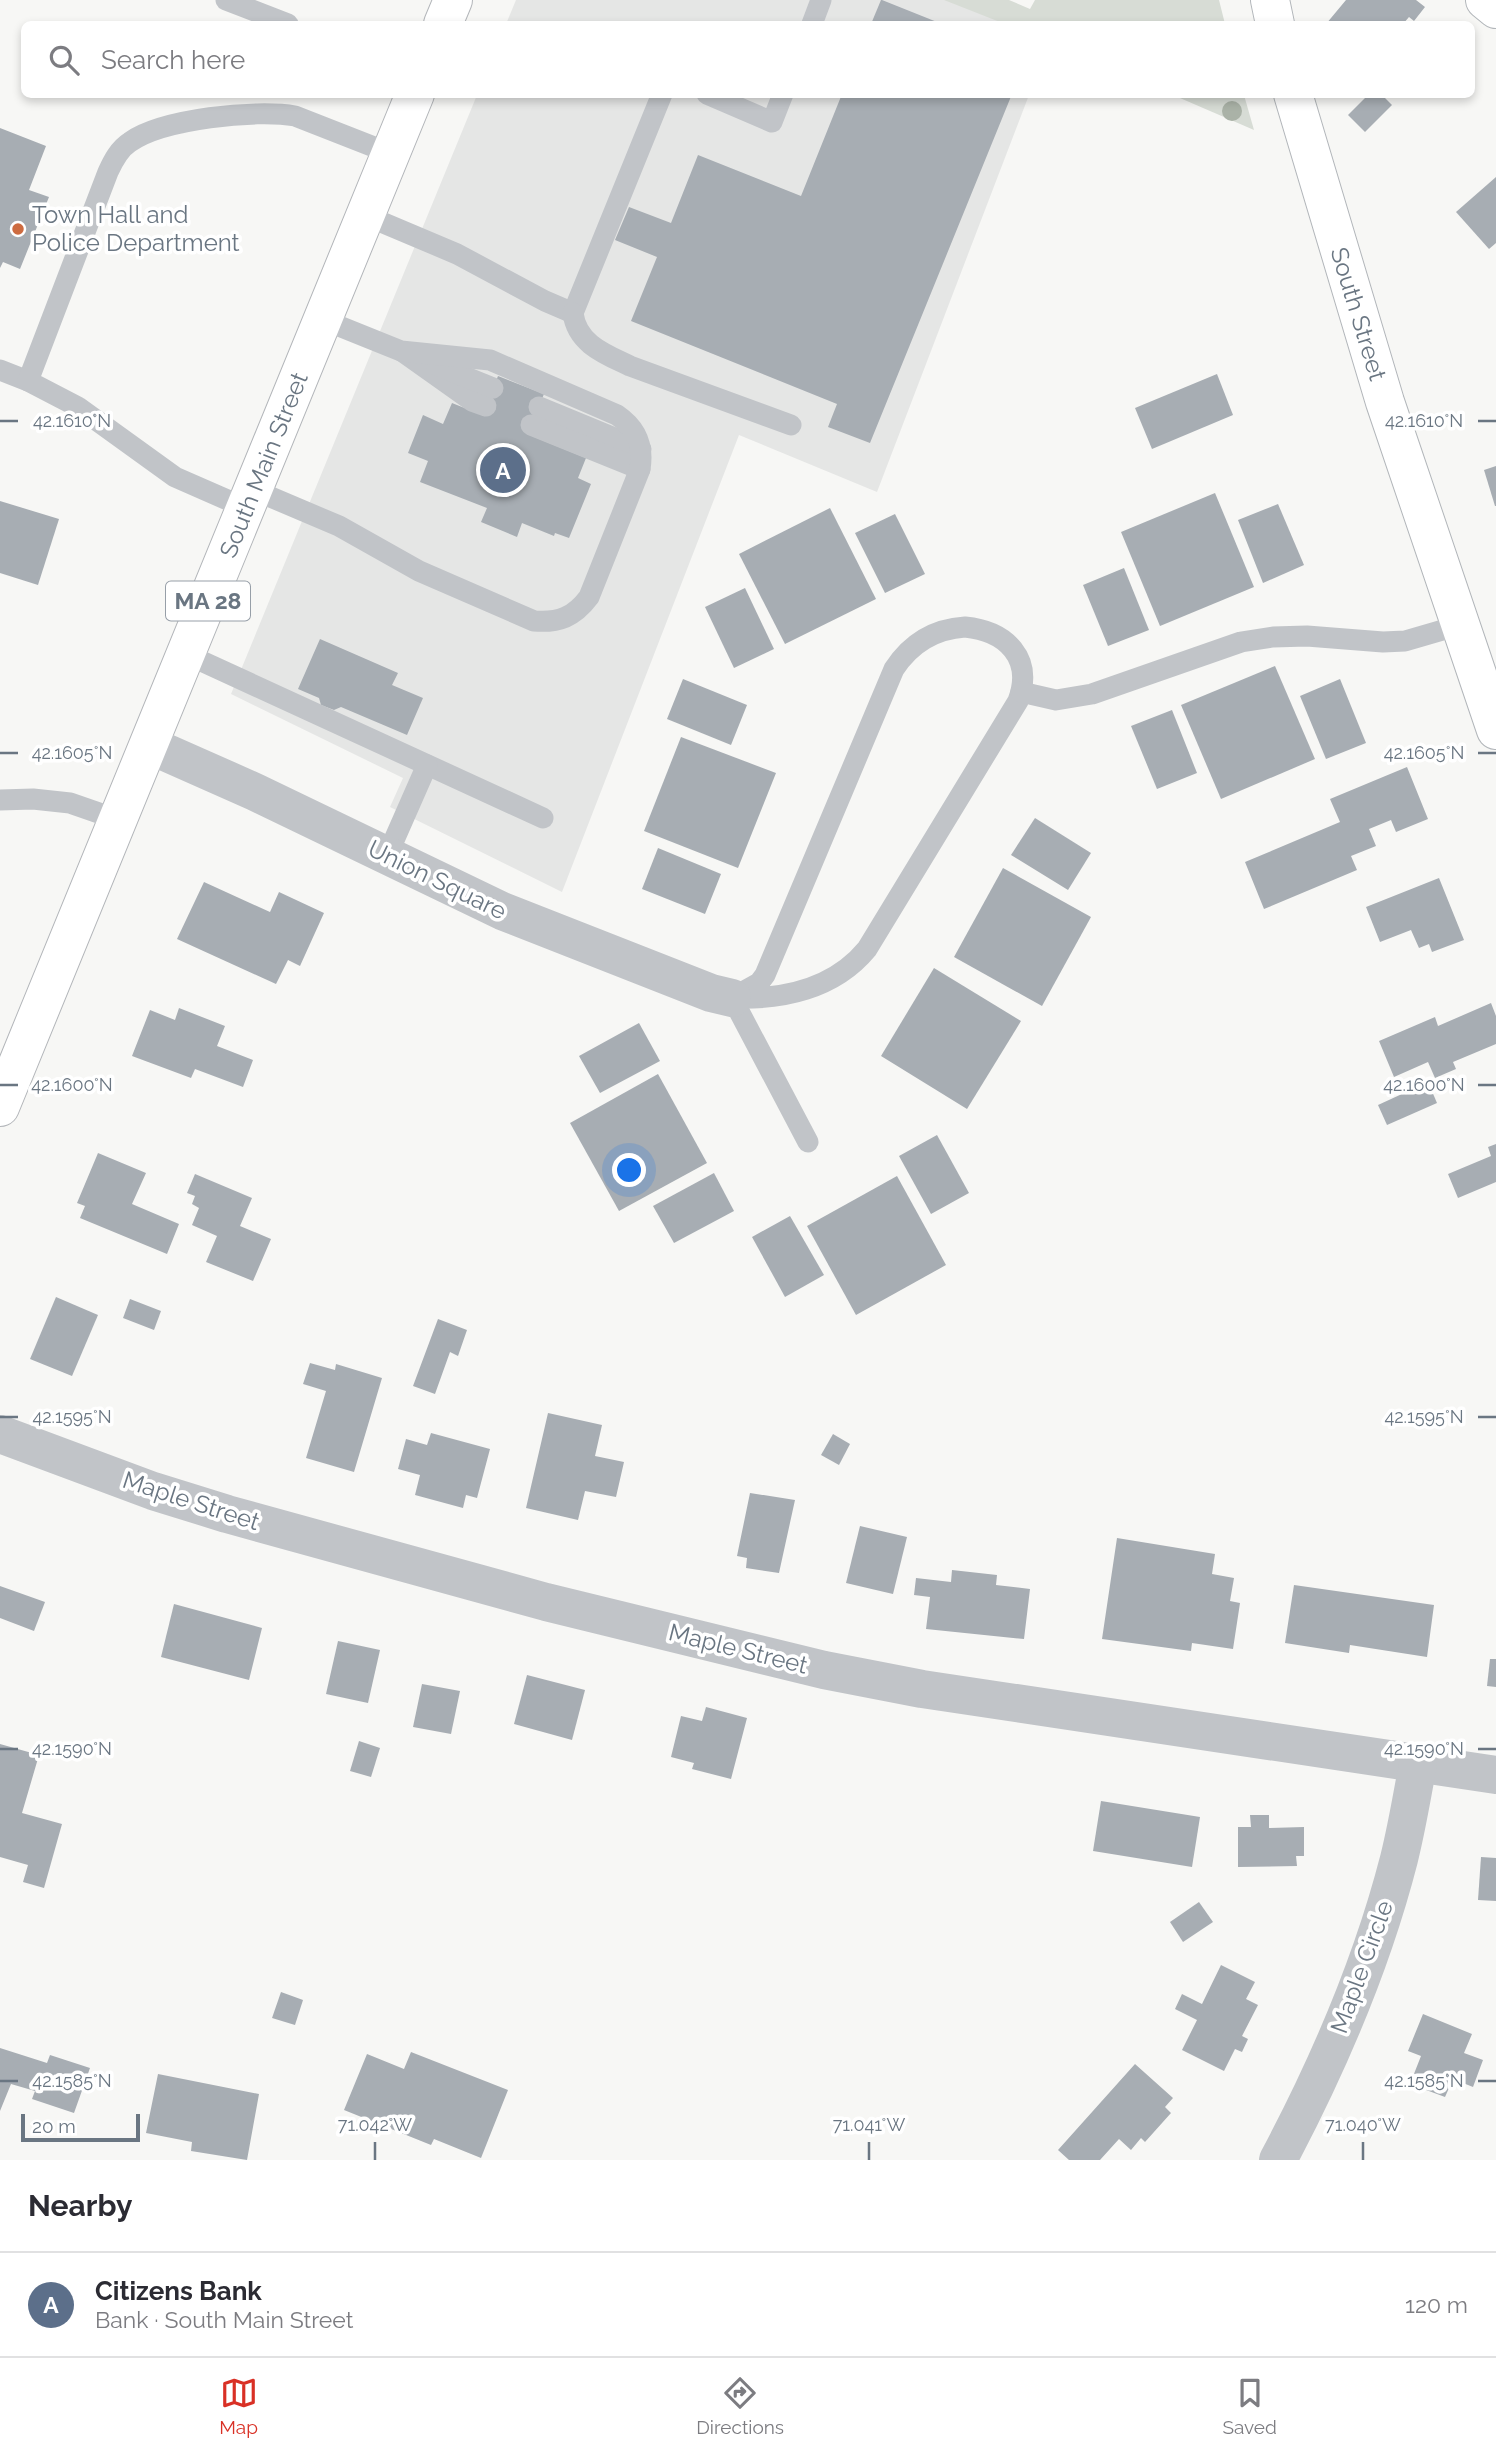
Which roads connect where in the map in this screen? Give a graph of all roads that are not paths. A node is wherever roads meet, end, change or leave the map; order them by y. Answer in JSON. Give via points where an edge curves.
{"nodes":[{"id":1,"x":226,"y":0,"type":"edge"},
{"id":2,"x":453,"y":0,"type":"edge"},
{"id":3,"x":821,"y":0,"type":"edge"},
{"id":4,"x":1270,"y":0,"type":"edge"},
{"id":5,"x":1485,"y":0,"type":"edge"},
{"id":6,"x":1496,"y":9,"type":"edge"},
{"id":7,"x":280,"y":21,"type":"edge"},
{"id":8,"x":444,"y":21,"type":"edge"},
{"id":9,"x":813,"y":21,"type":"edge"},
{"id":10,"x":1274,"y":21,"type":"edge"},
{"id":11,"x":413,"y":98,"type":"edge"},
{"id":12,"x":660,"y":98,"type":"edge"},
{"id":13,"x":716,"y":98,"type":"edge"},
{"id":14,"x":781,"y":98,"type":"edge"},
{"id":15,"x":1294,"y":98,"type":"edge"},
{"id":16,"x":265,"y":104,"type":"edge"},
{"id":17,"x":392,"y":154,"type":"junction"},
{"id":18,"x":367,"y":216,"type":"junction"},
{"id":19,"x":573,"y":313,"type":"junction"},
{"id":20,"x":324,"y":320,"type":"junction"},
{"id":21,"x":401,"y":351,"type":"junction"},
{"id":22,"x":0,"y":370,"type":"edge"},
{"id":23,"x":28,"y":381,"type":"junction"},
{"id":24,"x":489,"y":397,"type":"dead end"},
{"id":25,"x":535,"y":416,"type":"dead end"},
{"id":26,"x":791,"y":425,"type":"dead end"},
{"id":27,"x":640,"y":458,"type":"junction"},
{"id":28,"x":250,"y":499,"type":"junction"},
{"id":29,"x":1460,"y":625,"type":"junction"},
{"id":30,"x":186,"y":654,"type":"junction"},
{"id":31,"x":1021,"y":692,"type":"junction"},
{"id":32,"x":1496,"y":730,"type":"edge"},
{"id":33,"x":149,"y":746,"type":"junction"},
{"id":34,"x":427,"y":765,"type":"junction"},
{"id":35,"x":0,"y":800,"type":"edge"},
{"id":36,"x":543,"y":818,"type":"dead end"},
{"id":37,"x":119,"y":820,"type":"junction"},
{"id":38,"x":387,"y":856,"type":"junction"},
{"id":39,"x":732,"y":998,"type":"junction"},
{"id":40,"x":0,"y":1107,"type":"edge"},
{"id":41,"x":808,"y":1142,"type":"dead end"},
{"id":42,"x":0,"y":1434,"type":"edge"},
{"id":43,"x":1418,"y":1764,"type":"junction"},
{"id":44,"x":1496,"y":1775,"type":"edge"},
{"id":45,"x":1278,"y":2160,"type":"edge"}],
"edges":[{"from":1,"to":7,"type":"lane"},
{"from":2,"to":8,"type":"main road"},
{"from":3,"to":9,"type":"lane"},
{"from":4,"to":10,"type":"main road"},
{"from":5,"to":6,"type":"main road"},
{"from":11,"to":17,"type":"main road","name":"South Main Street","number":"MA 28"},
{"from":12,"to":19,"type":"lane"},
{"from":13,"to":14,"type":"lane","via":[[772,122]]},
{"from":15,"to":29,"type":"main road","name":"South Street","via":[[1385,402]]},
{"from":16,"to":17,"type":"lane"},
{"from":16,"to":23,"type":"lane","via":[[243,114],[171,126],[140,136],[121,150],[108,172]]},
{"from":17,"to":18,"type":"main road","name":"South Main Street","number":"MA 28"},
{"from":18,"to":19,"type":"lane"},
{"from":18,"to":20,"type":"main road","name":"South Main Street","number":"MA 28"},
{"from":19,"to":26,"type":"lane","via":[[578,331],[606,355]]},
{"from":20,"to":21,"type":"lane"},
{"from":20,"to":28,"type":"main road","name":"South Main Street","number":"MA 28"},
{"from":21,"to":24,"type":"lane"},
{"from":21,"to":27,"type":"lane","via":[[490,360],[617,415],[632,428]]},
{"from":22,"to":23,"type":"lane"},
{"from":23,"to":28,"type":"lane","via":[[78,407],[176,477]]},
{"from":25,"to":27,"type":"lane"},
{"from":27,"to":28,"type":"lane","via":[[589,597],[566,619],[550,623],[534,621],[419,571],[338,526]]},
{"from":28,"to":30,"type":"main road","name":"South Main Street","number":"MA 28"},
{"from":29,"to":31,"type":"lane","via":[[1405,641],[1327,636],[1256,639],[1079,697],[1049,700]]},
{"from":29,"to":32,"type":"main road","name":"South Street"},
{"from":30,"to":33,"type":"main road","name":"South Main Street","number":"MA 28"},
{"from":30,"to":34,"type":"lane"},
{"from":31,"to":39,"type":"lane","via":[[855,963],[806,990],[769,998]]},
{"from":31,"to":39,"type":"lane","via":[[1022,670],[1014,652],[1001,637],[978,628],[935,632],[902,658],[765,975]]},
{"from":33,"to":37,"type":"main road","name":"South Main Street","number":"MA 28"},
{"from":33,"to":38,"type":"street","name":"Union Square"},
{"from":34,"to":36,"type":"lane"},
{"from":34,"to":38,"type":"lane"},
{"from":35,"to":37,"type":"lane","via":[[70,803]]},
{"from":37,"to":40,"type":"main road","name":"South Main Street","number":"MA 28"},
{"from":38,"to":39,"type":"street","name":"Union Square","via":[[502,911]]},
{"from":39,"to":41,"type":"lane"},
{"from":42,"to":43,"type":"street","name":"Maple Street","via":[[227,1514],[545,1602],[824,1670]]},
{"from":43,"to":44,"type":"street","name":"Maple Street"},
{"from":43,"to":45,"type":"street","name":"Maple Circle","via":[[1399,1859],[1369,1955],[1326,2064]]}]}
